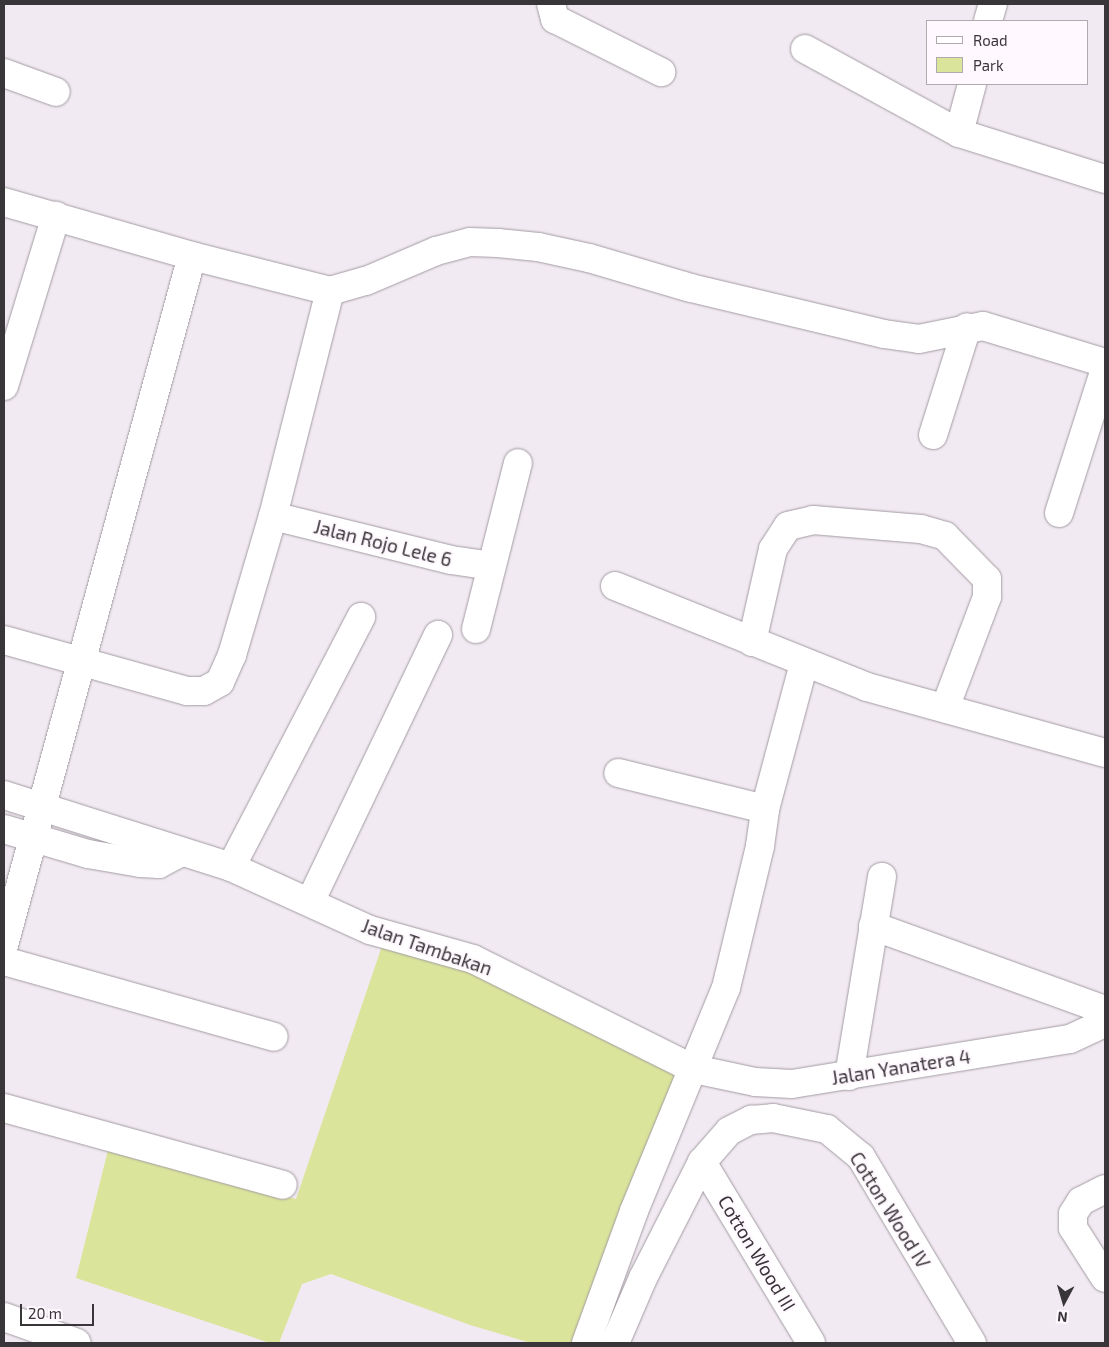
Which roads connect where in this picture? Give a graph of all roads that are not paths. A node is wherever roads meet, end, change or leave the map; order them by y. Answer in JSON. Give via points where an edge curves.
{"nodes":[{"id":1,"x":551,"y":4,"type":"edge"},
{"id":2,"x":993,"y":4,"type":"edge"},
{"id":3,"x":988,"y":20,"type":"edge"},
{"id":4,"x":805,"y":49,"type":"dead end"},
{"id":5,"x":661,"y":72,"type":"dead end"},
{"id":6,"x":4,"y":73,"type":"edge"},
{"id":7,"x":972,"y":85,"type":"edge"},
{"id":8,"x":56,"y":92,"type":"dead end"},
{"id":9,"x":959,"y":133,"type":"junction"},
{"id":10,"x":1105,"y":179,"type":"edge"},
{"id":11,"x":4,"y":202,"type":"edge"},
{"id":12,"x":56,"y":216,"type":"junction"},
{"id":13,"x":192,"y":256,"type":"junction"},
{"id":14,"x":330,"y":290,"type":"junction"},
{"id":15,"x":967,"y":327,"type":"junction"},
{"id":16,"x":1105,"y":363,"type":"edge"},
{"id":17,"x":1105,"y":369,"type":"edge"},
{"id":18,"x":4,"y":386,"type":"edge"},
{"id":19,"x":933,"y":435,"type":"dead end"},
{"id":20,"x":518,"y":463,"type":"dead end"},
{"id":21,"x":1059,"y":513,"type":"dead end"},
{"id":22,"x":273,"y":516,"type":"junction"},
{"id":23,"x":492,"y":566,"type":"junction"},
{"id":24,"x":615,"y":586,"type":"dead end"},
{"id":25,"x":361,"y":617,"type":"dead end"},
{"id":26,"x":476,"y":629,"type":"dead end"},
{"id":27,"x":438,"y":636,"type":"dead end"},
{"id":28,"x":4,"y":640,"type":"edge"},
{"id":29,"x":752,"y":642,"type":"junction"},
{"id":30,"x":83,"y":660,"type":"junction"},
{"id":31,"x":804,"y":663,"type":"junction"},
{"id":32,"x":945,"y":708,"type":"junction"},
{"id":33,"x":1105,"y":754,"type":"edge"},
{"id":34,"x":618,"y":773,"type":"dead end"},
{"id":35,"x":4,"y":795,"type":"edge"},
{"id":36,"x":40,"y":807,"type":"junction"},
{"id":37,"x":766,"y":810,"type":"junction"},
{"id":38,"x":4,"y":828,"type":"edge"},
{"id":39,"x":32,"y":837,"type":"junction"},
{"id":40,"x":182,"y":852,"type":"junction"},
{"id":41,"x":231,"y":867,"type":"junction"},
{"id":42,"x":882,"y":877,"type":"dead end"},
{"id":43,"x":311,"y":900,"type":"junction"},
{"id":44,"x":873,"y":926,"type":"junction"},
{"id":45,"x":4,"y":945,"type":"edge"},
{"id":46,"x":4,"y":961,"type":"edge"},
{"id":47,"x":1105,"y":1010,"type":"edge"},
{"id":48,"x":1105,"y":1023,"type":"edge"},
{"id":49,"x":274,"y":1037,"type":"dead end"},
{"id":50,"x":694,"y":1069,"type":"junction"},
{"id":51,"x":849,"y":1076,"type":"junction"},
{"id":52,"x":4,"y":1108,"type":"edge"},
{"id":53,"x":702,"y":1162,"type":"junction"},
{"id":54,"x":283,"y":1185,"type":"dead end"},
{"id":55,"x":1105,"y":1189,"type":"edge"},
{"id":56,"x":1105,"y":1278,"type":"edge"},
{"id":57,"x":4,"y":1317,"type":"edge"},
{"id":58,"x":620,"y":1339,"type":"edge"},
{"id":59,"x":77,"y":1343,"type":"edge"},
{"id":60,"x":586,"y":1343,"type":"edge"},
{"id":61,"x":811,"y":1343,"type":"edge"},
{"id":62,"x":972,"y":1343,"type":"edge"}],
"edges":[{"from":1,"to":5,"type":"street","via":[[555,19]]},
{"from":2,"to":3,"type":"street"},
{"from":4,"to":9,"type":"street"},
{"from":6,"to":8,"type":"street"},
{"from":7,"to":9,"type":"street"},
{"from":9,"to":10,"type":"street"},
{"from":11,"to":12,"type":"street"},
{"from":12,"to":13,"type":"street"},
{"from":12,"to":18,"type":"street"},
{"from":13,"to":14,"type":"street"},
{"from":13,"to":30,"type":"street"},
{"from":14,"to":15,"type":"street","via":[[366,281],[436,251],[470,242],[498,243],[538,247],[589,258],[691,288],[884,334],[919,339],[945,336]]},
{"from":14,"to":22,"type":"street"},
{"from":15,"to":16,"type":"street","via":[[983,326]]},
{"from":15,"to":19,"type":"street"},
{"from":17,"to":21,"type":"street"},
{"from":20,"to":23,"type":"street"},
{"from":22,"to":23,"type":"street","name":"Jalan Rojo Lele 6","via":[[450,560]]},
{"from":22,"to":30,"type":"street","via":[[232,655],[220,682],[204,691],[187,691]]},
{"from":23,"to":26,"type":"street"},
{"from":24,"to":29,"type":"street"},
{"from":25,"to":41,"type":"street"},
{"from":27,"to":43,"type":"street"},
{"from":28,"to":30,"type":"street"},
{"from":29,"to":31,"type":"street"},
{"from":29,"to":32,"type":"street","via":[[773,549],[788,526],[813,520],[921,529],[945,536],[987,579],[987,597]]},
{"from":30,"to":36,"type":"street"},
{"from":31,"to":32,"type":"street","via":[[867,687]]},
{"from":31,"to":37,"type":"street"},
{"from":32,"to":33,"type":"street"},
{"from":34,"to":37,"type":"street"},
{"from":35,"to":36,"type":"street","name":"Jalan Tambakan"},
{"from":36,"to":39,"type":"street"},
{"from":36,"to":40,"type":"street","name":"Jalan Tambakan"},
{"from":37,"to":50,"type":"street","via":[[726,988]]},
{"from":38,"to":39,"type":"street"},
{"from":39,"to":40,"type":"street","via":[[88,854],[140,863],[159,864]]},
{"from":39,"to":45,"type":"street"},
{"from":40,"to":41,"type":"street","name":"Jalan Tambakan"},
{"from":41,"to":43,"type":"street","name":"Jalan Tambakan"},
{"from":42,"to":44,"type":"street"},
{"from":43,"to":50,"type":"street","name":"Jalan Tambakan","via":[[370,930],[473,959]]},
{"from":44,"to":47,"type":"street"},
{"from":44,"to":51,"type":"street"},
{"from":46,"to":49,"type":"street"},
{"from":48,"to":51,"type":"street","name":"Jalan Yanatera 4","via":[[1070,1039]]},
{"from":50,"to":51,"type":"street","name":"Jalan Yanatera 4","via":[[755,1082],[792,1084]]},
{"from":50,"to":60,"type":"street","via":[[634,1211]]},
{"from":52,"to":54,"type":"street"},
{"from":53,"to":58,"type":"street","name":"Cotton Wood IV","via":[[642,1278]]},
{"from":53,"to":61,"type":"street","name":"Cotton Wood III"},
{"from":53,"to":62,"type":"street","name":"Cotton Wood IV","via":[[729,1131],[750,1120],[796,1120],[828,1129],[861,1157]]},
{"from":55,"to":56,"type":"street","via":[[1081,1201],[1073,1214],[1073,1228]]},
{"from":57,"to":59,"type":"street"}]}
